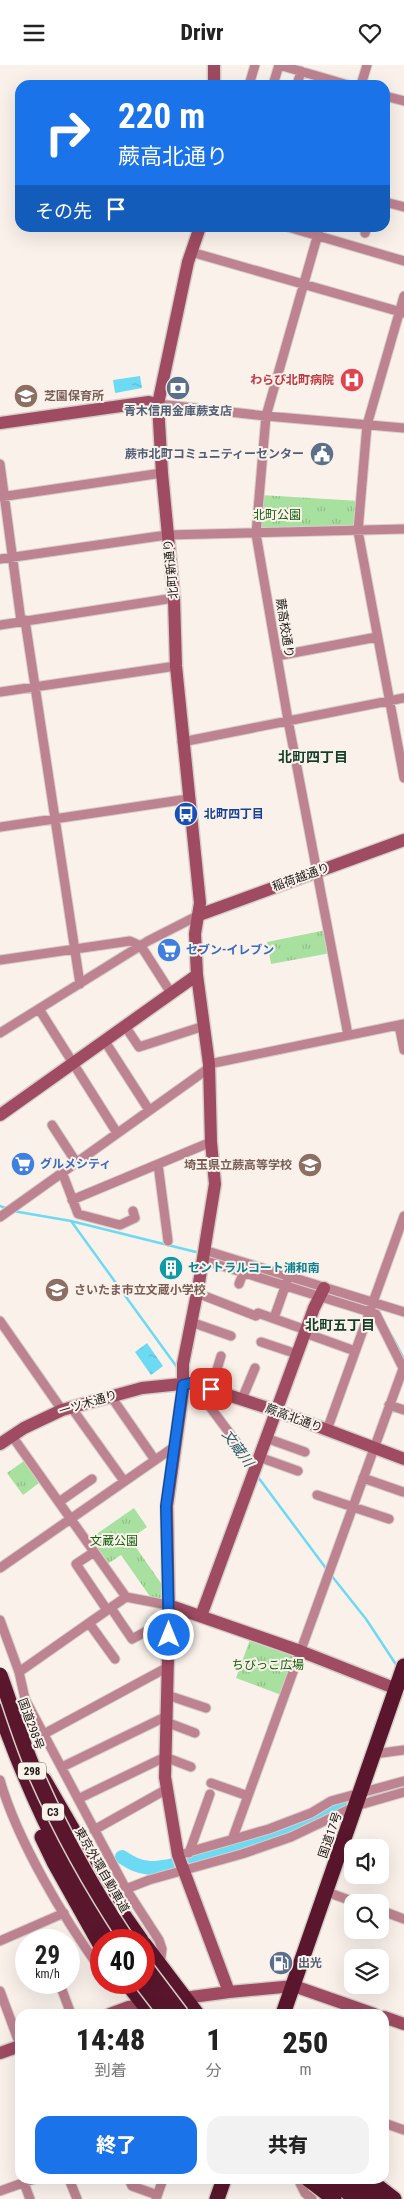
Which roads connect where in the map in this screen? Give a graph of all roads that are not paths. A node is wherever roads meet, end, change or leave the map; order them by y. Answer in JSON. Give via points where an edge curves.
{"nodes":[{"id":1,"x":214,"y":65,"type":"edge"},
{"id":2,"x":255,"y":65,"type":"edge"},
{"id":3,"x":279,"y":65,"type":"edge"},
{"id":4,"x":367,"y":65,"type":"edge"},
{"id":5,"x":301,"y":71,"type":"junction"},
{"id":6,"x":214,"y":80,"type":"edge"},
{"id":7,"x":250,"y":80,"type":"edge"},
{"id":8,"x":274,"y":80,"type":"edge"},
{"id":9,"x":298,"y":80,"type":"edge"},
{"id":10,"x":331,"y":80,"type":"edge"},
{"id":11,"x":362,"y":80,"type":"edge"},
{"id":12,"x":390,"y":97,"type":"edge"},
{"id":13,"x":404,"y":101,"type":"edge"},
{"id":14,"x":390,"y":203,"type":"edge"},
{"id":15,"x":404,"y":207,"type":"edge"},
{"id":16,"x":198,"y":232,"type":"edge"},
{"id":17,"x":319,"y":232,"type":"edge"},
{"id":18,"x":192,"y":252,"type":"junction"},
{"id":19,"x":404,"y":261,"type":"edge"},
{"id":20,"x":304,"y":284,"type":"junction"},
{"id":21,"x":404,"y":296,"type":"edge"},
{"id":22,"x":402,"y":312,"type":"edge"},
{"id":23,"x":158,"y":404,"type":"junction"},
{"id":24,"x":266,"y":416,"type":"junction"},
{"id":25,"x":0,"y":423,"type":"edge"},
{"id":26,"x":367,"y":425,"type":"junction"},
{"id":27,"x":404,"y":428,"type":"edge"},
{"id":28,"x":0,"y":464,"type":"edge"},
{"id":29,"x":162,"y":473,"type":"junction"},
{"id":30,"x":2,"y":497,"type":"edge"},
{"id":31,"x":404,"y":529,"type":"edge"},
{"id":32,"x":358,"y":531,"type":"junction"},
{"id":33,"x":256,"y":534,"type":"junction"},
{"id":34,"x":167,"y":535,"type":"junction"},
{"id":35,"x":14,"y":557,"type":"junction"},
{"id":36,"x":0,"y":559,"type":"edge"},
{"id":37,"x":174,"y":597,"type":"junction"},
{"id":38,"x":23,"y":621,"type":"junction"},
{"id":39,"x":0,"y":625,"type":"edge"},
{"id":40,"x":377,"y":637,"type":"junction"},
{"id":41,"x":277,"y":656,"type":"junction"},
{"id":42,"x":176,"y":666,"type":"junction"},
{"id":43,"x":35,"y":687,"type":"junction"},
{"id":44,"x":0,"y":692,"type":"edge"},
{"id":45,"x":404,"y":698,"type":"edge"},
{"id":46,"x":389,"y":701,"type":"junction"},
{"id":47,"x":288,"y":720,"type":"junction"},
{"id":48,"x":182,"y":742,"type":"junction"},
{"id":49,"x":404,"y":778,"type":"edge"},
{"id":50,"x":188,"y":799,"type":"junction"},
{"id":51,"x":55,"y":818,"type":"junction"},
{"id":52,"x":0,"y":827,"type":"edge"},
{"id":53,"x":404,"y":840,"type":"edge"},
{"id":54,"x":317,"y":871,"type":"junction"},
{"id":55,"x":199,"y":915,"type":"junction"},
{"id":56,"x":141,"y":946,"type":"junction"},
{"id":57,"x":74,"y":949,"type":"junction"},
{"id":58,"x":0,"y":960,"type":"edge"},
{"id":59,"x":197,"y":975,"type":"junction"},
{"id":60,"x":80,"y":984,"type":"junction"},
{"id":61,"x":171,"y":993,"type":"junction"},
{"id":62,"x":39,"y":1009,"type":"junction"},
{"id":63,"x":402,"y":1025,"type":"edge"},
{"id":64,"x":125,"y":1026,"type":"junction"},
{"id":65,"x":204,"y":1026,"type":"junction"},
{"id":66,"x":0,"y":1033,"type":"edge"},
{"id":67,"x":348,"y":1035,"type":"junction"},
{"id":68,"x":104,"y":1040,"type":"junction"},
{"id":69,"x":404,"y":1050,"type":"edge"},
{"id":70,"x":72,"y":1063,"type":"junction"},
{"id":71,"x":209,"y":1066,"type":"junction"},
{"id":72,"x":149,"y":1110,"type":"junction"},
{"id":73,"x":0,"y":1115,"type":"edge"},
{"id":74,"x":52,"y":1125,"type":"dead end"},
{"id":75,"x":116,"y":1133,"type":"junction"},
{"id":76,"x":211,"y":1142,"type":"junction"},
{"id":77,"x":76,"y":1162,"type":"junction"},
{"id":78,"x":158,"y":1164,"type":"junction"},
{"id":79,"x":62,"y":1172,"type":"junction"},
{"id":80,"x":72,"y":1200,"type":"junction"},
{"id":81,"x":133,"y":1211,"type":"dead end"},
{"id":82,"x":3,"y":1215,"type":"edge"},
{"id":83,"x":404,"y":1216,"type":"edge"},
{"id":84,"x":168,"y":1241,"type":"dead end"},
{"id":85,"x":203,"y":1255,"type":"junction"},
{"id":86,"x":245,"y":1268,"type":"junction"},
{"id":87,"x":287,"y":1281,"type":"junction"},
{"id":88,"x":239,"y":1284,"type":"dead end"},
{"id":89,"x":322,"y":1292,"type":"junction"},
{"id":90,"x":197,"y":1293,"type":"junction"},
{"id":91,"x":371,"y":1307,"type":"junction"},
{"id":92,"x":404,"y":1312,"type":"edge"},
{"id":93,"x":274,"y":1318,"type":"junction"},
{"id":94,"x":191,"y":1322,"type":"junction"},
{"id":95,"x":2,"y":1326,"type":"edge"},
{"id":96,"x":306,"y":1331,"type":"junction"},
{"id":97,"x":231,"y":1336,"type":"dead end"},
{"id":98,"x":261,"y":1342,"type":"dead end"},
{"id":99,"x":355,"y":1351,"type":"junction"},
{"id":100,"x":297,"y":1354,"type":"junction"},
{"id":101,"x":221,"y":1356,"type":"dead end"},
{"id":102,"x":254,"y":1368,"type":"dead end"},
{"id":103,"x":404,"y":1368,"type":"edge"},
{"id":104,"x":186,"y":1380,"type":"junction"},
{"id":105,"x":211,"y":1389,"type":"junction"},
{"id":106,"x":110,"y":1395,"type":"junction"},
{"id":107,"x":242,"y":1399,"type":"junction"},
{"id":108,"x":389,"y":1405,"type":"junction"},
{"id":109,"x":67,"y":1408,"type":"junction"},
{"id":110,"x":404,"y":1410,"type":"edge"},
{"id":111,"x":277,"y":1411,"type":"junction"},
{"id":112,"x":327,"y":1430,"type":"junction"},
{"id":113,"x":12,"y":1436,"type":"junction"},
{"id":114,"x":266,"y":1438,"type":"junction"},
{"id":115,"x":0,"y":1444,"type":"edge"},
{"id":116,"x":174,"y":1447,"type":"junction"},
{"id":117,"x":374,"y":1447,"type":"junction"},
{"id":118,"x":305,"y":1452,"type":"dead end"},
{"id":119,"x":404,"y":1459,"type":"edge"},
{"id":120,"x":155,"y":1460,"type":"junction"},
{"id":121,"x":255,"y":1467,"type":"junction"},
{"id":122,"x":298,"y":1471,"type":"dead end"},
{"id":123,"x":362,"y":1478,"type":"junction"},
{"id":124,"x":92,"y":1479,"type":"dead end"},
{"id":125,"x":124,"y":1481,"type":"junction"},
{"id":126,"x":403,"y":1492,"type":"edge"},
{"id":127,"x":317,"y":1495,"type":"dead end"},
{"id":128,"x":58,"y":1502,"type":"junction"},
{"id":129,"x":352,"y":1507,"type":"junction"},
{"id":130,"x":70,"y":1519,"type":"junction"},
{"id":131,"x":389,"y":1519,"type":"dead end"},
{"id":132,"x":94,"y":1551,"type":"junction"},
{"id":133,"x":0,"y":1568,"type":"edge"},
{"id":134,"x":126,"y":1597,"type":"junction"},
{"id":135,"x":168,"y":1605,"type":"junction"},
{"id":136,"x":109,"y":1609,"type":"junction"},
{"id":137,"x":201,"y":1616,"type":"junction"},
{"id":138,"x":169,"y":1619,"type":"junction"},
{"id":139,"x":0,"y":1620,"type":"edge"},
{"id":140,"x":89,"y":1623,"type":"junction"},
{"id":141,"x":300,"y":1651,"type":"junction"},
{"id":142,"x":115,"y":1659,"type":"dead end"},
{"id":143,"x":168,"y":1667,"type":"junction"},
{"id":144,"x":19,"y":1672,"type":"junction"},
{"id":145,"x":0,"y":1675,"type":"edge"},
{"id":146,"x":402,"y":1677,"type":"edge"},
{"id":147,"x":0,"y":1684,"type":"edge"},
{"id":148,"x":167,"y":1695,"type":"junction"},
{"id":149,"x":206,"y":1708,"type":"dead end"},
{"id":150,"x":0,"y":1711,"type":"edge"},
{"id":151,"x":167,"y":1719,"type":"junction"},
{"id":152,"x":0,"y":1721,"type":"edge"},
{"id":153,"x":195,"y":1733,"type":"dead end"},
{"id":154,"x":42,"y":1735,"type":"junction"},
{"id":155,"x":404,"y":1750,"type":"edge"},
{"id":156,"x":18,"y":1751,"type":"junction"},
{"id":157,"x":374,"y":1754,"type":"junction"},
{"id":158,"x":164,"y":1757,"type":"junction"},
{"id":159,"x":62,"y":1767,"type":"junction"},
{"id":160,"x":191,"y":1767,"type":"dead end"},
{"id":161,"x":0,"y":1780,"type":"edge"},
{"id":162,"x":404,"y":1781,"type":"edge"},
{"id":163,"x":212,"y":1783,"type":"dead end"},
{"id":164,"x":167,"y":1789,"type":"junction"},
{"id":165,"x":404,"y":1791,"type":"edge"},
{"id":166,"x":210,"y":1794,"type":"dead end"},
{"id":167,"x":248,"y":1796,"type":"junction"},
{"id":168,"x":78,"y":1799,"type":"junction"},
{"id":169,"x":358,"y":1800,"type":"junction"},
{"id":170,"x":9,"y":1803,"type":"junction"},
{"id":171,"x":0,"y":1809,"type":"edge"},
{"id":172,"x":94,"y":1830,"type":"junction"},
{"id":173,"x":232,"y":1840,"type":"junction"},
{"id":174,"x":183,"y":1854,"type":"junction"},
{"id":175,"x":67,"y":1857,"type":"dead end"},
{"id":176,"x":185,"y":1870,"type":"junction"},
{"id":177,"x":126,"y":1889,"type":"junction"},
{"id":178,"x":327,"y":1892,"type":"junction"},
{"id":179,"x":344,"y":1898,"type":"edge"},
{"id":180,"x":64,"y":1913,"type":"junction"},
{"id":181,"x":389,"y":1914,"type":"edge"},
{"id":182,"x":404,"y":1919,"type":"edge"},
{"id":183,"x":91,"y":1929,"type":"edge"},
{"id":184,"x":105,"y":1929,"type":"edge"},
{"id":185,"x":120,"y":1929,"type":"edge"},
{"id":186,"x":133,"y":1929,"type":"edge"},
{"id":187,"x":0,"y":1941,"type":"edge"},
{"id":188,"x":90,"y":1953,"type":"edge"},
{"id":189,"x":155,"y":1960,"type":"edge"},
{"id":190,"x":160,"y":1968,"type":"junction"},
{"id":191,"x":155,"y":1980,"type":"edge"},
{"id":192,"x":294,"y":1986,"type":"junction"},
{"id":193,"x":0,"y":1991,"type":"edge"},
{"id":194,"x":229,"y":1992,"type":"junction"},
{"id":195,"x":64,"y":1994,"type":"edge"},
{"id":196,"x":138,"y":1994,"type":"edge"},
{"id":197,"x":143,"y":1994,"type":"edge"},
{"id":198,"x":184,"y":1997,"type":"junction"},
{"id":199,"x":69,"y":2009,"type":"edge"},
{"id":200,"x":124,"y":2009,"type":"edge"},
{"id":201,"x":148,"y":2009,"type":"edge"},
{"id":202,"x":160,"y":2009,"type":"edge"},
{"id":203,"x":177,"y":2009,"type":"edge"},
{"id":204,"x":193,"y":2009,"type":"edge"},
{"id":205,"x":285,"y":2009,"type":"edge"},
{"id":206,"x":360,"y":2009,"type":"edge"},
{"id":207,"x":389,"y":2019,"type":"edge"},
{"id":208,"x":404,"y":2024,"type":"edge"},
{"id":209,"x":15,"y":2032,"type":"edge"},
{"id":210,"x":15,"y":2047,"type":"edge"},
{"id":211,"x":0,"y":2053,"type":"edge"},
{"id":212,"x":389,"y":2125,"type":"edge"},
{"id":213,"x":404,"y":2130,"type":"edge"},
{"id":214,"x":21,"y":2184,"type":"edge"},
{"id":215,"x":24,"y":2184,"type":"edge"},
{"id":216,"x":71,"y":2184,"type":"edge"},
{"id":217,"x":131,"y":2184,"type":"edge"},
{"id":218,"x":161,"y":2184,"type":"edge"},
{"id":219,"x":222,"y":2184,"type":"edge"},
{"id":220,"x":300,"y":2184,"type":"edge"},
{"id":221,"x":314,"y":2184,"type":"edge"},
{"id":222,"x":336,"y":2184,"type":"edge"},
{"id":223,"x":358,"y":2184,"type":"edge"},
{"id":224,"x":373,"y":2184,"type":"edge"},
{"id":225,"x":384,"y":2184,"type":"edge"},
{"id":226,"x":0,"y":2191,"type":"edge"},
{"id":227,"x":157,"y":2197,"type":"edge"},
{"id":228,"x":386,"y":2198,"type":"edge"},
{"id":229,"x":30,"y":2199,"type":"edge"},
{"id":230,"x":77,"y":2199,"type":"edge"},
{"id":231,"x":217,"y":2199,"type":"edge"},
{"id":232,"x":312,"y":2199,"type":"edge"},
{"id":233,"x":334,"y":2199,"type":"edge"},
{"id":234,"x":356,"y":2199,"type":"edge"}],
"edges":[{"from":1,"to":6,"type":"street"},
{"from":2,"to":7,"type":"street"},
{"from":3,"to":5,"type":"street"},
{"from":3,"to":8,"type":"street"},
{"from":4,"to":11,"type":"street"},
{"from":5,"to":9,"type":"street"},
{"from":5,"to":10,"type":"street"},
{"from":12,"to":13,"type":"street"},
{"from":14,"to":15,"type":"street"},
{"from":16,"to":18,"type":"street","name":"北町新通り"},
{"from":17,"to":19,"type":"street"},
{"from":17,"to":20,"type":"street","name":"蕨高校通り"},
{"from":18,"to":20,"type":"street"},
{"from":18,"to":23,"type":"street","name":"北町新通り"},
{"from":20,"to":22,"type":"street"},
{"from":20,"to":24,"type":"street","name":"蕨高校通り"},
{"from":21,"to":22,"type":"street"},
{"from":22,"to":26,"type":"street"},
{"from":23,"to":24,"type":"street"},
{"from":23,"to":25,"type":"street","via":[[149,402]]},
{"from":23,"to":29,"type":"street","name":"北町新通り"},
{"from":24,"to":26,"type":"street"},
{"from":24,"to":33,"type":"street","name":"蕨高校通り"},
{"from":26,"to":27,"type":"street"},
{"from":26,"to":32,"type":"street"},
{"from":28,"to":30,"type":"street"},
{"from":29,"to":30,"type":"street"},
{"from":29,"to":34,"type":"street","name":"北町新通り"},
{"from":30,"to":35,"type":"street"},
{"from":31,"to":32,"type":"street"},
{"from":32,"to":33,"type":"street"},
{"from":32,"to":40,"type":"street"},
{"from":33,"to":34,"type":"street"},
{"from":33,"to":41,"type":"street","name":"蕨高校通り"},
{"from":34,"to":35,"type":"street"},
{"from":34,"to":37,"type":"street","name":"北町新通り"},
{"from":35,"to":36,"type":"street"},
{"from":35,"to":38,"type":"street"},
{"from":37,"to":38,"type":"street"},
{"from":37,"to":42,"type":"street","name":"北町新通り"},
{"from":38,"to":39,"type":"street"},
{"from":38,"to":43,"type":"street"},
{"from":40,"to":41,"type":"street"},
{"from":40,"to":46,"type":"street"},
{"from":41,"to":47,"type":"street","name":"蕨高校通り"},
{"from":42,"to":43,"type":"street"},
{"from":42,"to":48,"type":"street","name":"北町新通り"},
{"from":43,"to":44,"type":"street"},
{"from":43,"to":51,"type":"street"},
{"from":45,"to":46,"type":"street"},
{"from":46,"to":47,"type":"street"},
{"from":46,"to":49,"type":"street"},
{"from":47,"to":48,"type":"street"},
{"from":47,"to":54,"type":"street","name":"蕨高校通り"},
{"from":48,"to":50,"type":"street","name":"北町新通り"},
{"from":50,"to":51,"type":"street"},
{"from":50,"to":55,"type":"street","name":"北町新通り","via":[[197,864]]},
{"from":51,"to":52,"type":"street"},
{"from":51,"to":57,"type":"street"},
{"from":53,"to":54,"type":"street","name":"稲荷越通り"},
{"from":54,"to":55,"type":"street","name":"稲荷越通り"},
{"from":54,"to":67,"type":"street","name":"蕨高校通り"},
{"from":55,"to":56,"type":"street"},
{"from":55,"to":59,"type":"street","name":"北町新通り","via":[[194,934]]},
{"from":56,"to":57,"type":"street","via":[[128,941]]},
{"from":56,"to":60,"type":"street"},
{"from":56,"to":61,"type":"street"},
{"from":57,"to":58,"type":"street"},
{"from":57,"to":60,"type":"street"},
{"from":59,"to":61,"type":"street"},
{"from":59,"to":65,"type":"street","name":"北町新通り"},
{"from":60,"to":62,"type":"street"},
{"from":61,"to":64,"type":"street"},
{"from":62,"to":66,"type":"street"},
{"from":62,"to":70,"type":"street"},
{"from":63,"to":67,"type":"street"},
{"from":63,"to":69,"type":"street"},
{"from":64,"to":65,"type":"street","via":[[139,1047]]},
{"from":64,"to":68,"type":"street"},
{"from":65,"to":71,"type":"street","name":"北町新通り"},
{"from":67,"to":71,"type":"street"},
{"from":68,"to":70,"type":"street"},
{"from":68,"to":72,"type":"street"},
{"from":70,"to":73,"type":"street"},
{"from":70,"to":75,"type":"street"},
{"from":71,"to":72,"type":"street"},
{"from":71,"to":76,"type":"street","name":"北町新通り"},
{"from":72,"to":75,"type":"street"},
{"from":74,"to":77,"type":"street"},
{"from":75,"to":77,"type":"street"},
{"from":76,"to":78,"type":"street"},
{"from":76,"to":85,"type":"street","name":"北町新通り","via":[[215,1184]]},
{"from":77,"to":79,"type":"street"},
{"from":78,"to":80,"type":"street"},
{"from":78,"to":84,"type":"street"},
{"from":79,"to":80,"type":"street"},
{"from":79,"to":82,"type":"street"},
{"from":80,"to":81,"type":"street","via":[[78,1214],[120,1225],[135,1218]]},
{"from":83,"to":91,"type":"street"},
{"from":85,"to":86,"type":"street"},
{"from":85,"to":90,"type":"street","name":"北町新通り"},
{"from":86,"to":87,"type":"street"},
{"from":86,"to":88,"type":"street"},
{"from":87,"to":89,"type":"street"},
{"from":87,"to":93,"type":"street"},
{"from":89,"to":91,"type":"street"},
{"from":89,"to":96,"type":"street"},
{"from":90,"to":93,"type":"street"},
{"from":90,"to":94,"type":"street","name":"北町新通り"},
{"from":91,"to":92,"type":"street"},
{"from":91,"to":99,"type":"street"},
{"from":91,"to":103,"type":"street"},
{"from":93,"to":96,"type":"street"},
{"from":94,"to":97,"type":"street"},
{"from":94,"to":104,"type":"street","name":"北町新通り"},
{"from":95,"to":109,"type":"street"},
{"from":96,"to":99,"type":"street"},
{"from":96,"to":100,"type":"street"},
{"from":98,"to":100,"type":"street"},
{"from":99,"to":112,"type":"street"},
{"from":100,"to":111,"type":"street"},
{"from":101,"to":105,"type":"street"},
{"from":102,"to":107,"type":"street"},
{"from":103,"to":108,"type":"street"},
{"from":104,"to":105,"type":"street","name":"蕨高北通り"},
{"from":104,"to":106,"type":"street","name":"一ツ木通り"},
{"from":104,"to":116,"type":"street","name":"北町新通り"},
{"from":104,"to":121,"type":"street"},
{"from":105,"to":107,"type":"street","name":"蕨高北通り"},
{"from":106,"to":109,"type":"street","name":"一ツ木通り"},
{"from":106,"to":120,"type":"street"},
{"from":107,"to":111,"type":"street","name":"蕨高北通り"},
{"from":108,"to":110,"type":"street"},
{"from":108,"to":117,"type":"street"},
{"from":109,"to":113,"type":"street","name":"一ツ木通り"},
{"from":109,"to":125,"type":"street"},
{"from":111,"to":112,"type":"street","name":"蕨高北通り"},
{"from":111,"to":114,"type":"street"},
{"from":112,"to":117,"type":"street","name":"蕨高北通り"},
{"from":113,"to":115,"type":"street","name":"一ツ木通り"},
{"from":113,"to":128,"type":"street"},
{"from":114,"to":118,"type":"street"},
{"from":114,"to":121,"type":"street"},
{"from":116,"to":120,"type":"street"},
{"from":116,"to":135,"type":"street","name":"北町新通り","via":[[166,1506]]},
{"from":117,"to":119,"type":"street","name":"蕨高北通り"},
{"from":117,"to":123,"type":"street"},
{"from":120,"to":125,"type":"street"},
{"from":121,"to":122,"type":"street"},
{"from":121,"to":137,"type":"street"},
{"from":123,"to":126,"type":"street"},
{"from":123,"to":129,"type":"street"},
{"from":124,"to":128,"type":"street"},
{"from":125,"to":130,"type":"street"},
{"from":127,"to":129,"type":"street"},
{"from":128,"to":130,"type":"street"},
{"from":129,"to":131,"type":"street"},
{"from":129,"to":141,"type":"street"},
{"from":130,"to":132,"type":"street"},
{"from":130,"to":133,"type":"street"},
{"from":132,"to":134,"type":"street"},
{"from":132,"to":136,"type":"street","via":[[76,1564]]},
{"from":134,"to":135,"type":"street"},
{"from":134,"to":136,"type":"street"},
{"from":135,"to":137,"type":"street"},
{"from":135,"to":138,"type":"street","name":"北町新通り"},
{"from":136,"to":138,"type":"street","via":[[132,1639]]},
{"from":136,"to":140,"type":"street"},
{"from":137,"to":141,"type":"street"},
{"from":138,"to":143,"type":"street","name":"北町新通り"},
{"from":139,"to":144,"type":"street"},
{"from":140,"to":142,"type":"street"},
{"from":140,"to":144,"type":"street"},
{"from":141,"to":146,"type":"street","via":[[389,1686]]},
{"from":141,"to":167,"type":"street"},
{"from":143,"to":148,"type":"street","name":"北町新通り"},
{"from":143,"to":154,"type":"street"},
{"from":144,"to":154,"type":"street","via":[[24,1699]]},
{"from":145,"to":185,"type":"highway","name":"東京外環自動車道","number":"C3","bridge":true,"via":[[31,1763],[62,1831]]},
{"from":146,"to":157,"type":"highway","name":"国道17号"},
{"from":147,"to":156,"type":"highway","name":"国道298号","number":"298"},
{"from":148,"to":149,"type":"street"},
{"from":148,"to":151,"type":"street","name":"北町新通り"},
{"from":150,"to":184,"type":"highway","number":"C3","via":[[36,1802]]},
{"from":151,"to":153,"type":"street"},
{"from":151,"to":158,"type":"street","name":"北町新通り"},
{"from":151,"to":159,"type":"street"},
{"from":152,"to":156,"type":"highway","name":"国道298号","number":"298"},
{"from":154,"to":159,"type":"street"},
{"from":155,"to":157,"type":"street"},
{"from":156,"to":175,"type":"highway","name":"国道298号","number":"298"},
{"from":156,"to":183,"type":"highway","via":[[28,1806],[54,1862]]},
{"from":156,"to":186,"type":"highway","via":[[61,1807]]},
{"from":157,"to":169,"type":"highway","name":"国道17号"},
{"from":158,"to":160,"type":"street"},
{"from":158,"to":164,"type":"street","name":"北町新通り"},
{"from":158,"to":168,"type":"street"},
{"from":159,"to":168,"type":"street"},
{"from":161,"to":170,"type":"street"},
{"from":162,"to":169,"type":"street"},
{"from":163,"to":167,"type":"street"},
{"from":164,"to":172,"type":"street"},
{"from":164,"to":174,"type":"street","name":"北町新通り"},
{"from":165,"to":169,"type":"street"},
{"from":166,"to":174,"type":"street"},
{"from":167,"to":173,"type":"street"},
{"from":168,"to":172,"type":"street"},
{"from":169,"to":173,"type":"street","via":[[331,1801],[311,1813]]},
{"from":169,"to":176,"type":"street","via":[[291,1837]]},
{"from":169,"to":178,"type":"highway","name":"国道17号"},
{"from":170,"to":171,"type":"street"},
{"from":170,"to":180,"type":"street","via":[[23,1837]]},
{"from":172,"to":177,"type":"street"},
{"from":173,"to":174,"type":"street"},
{"from":174,"to":176,"type":"street","name":"北町新通り"},
{"from":176,"to":177,"type":"street"},
{"from":176,"to":194,"type":"street","name":"北町新通り"},
{"from":177,"to":190,"type":"street","via":[[159,1940],[162,1949]]},
{"from":178,"to":179,"type":"street"},
{"from":178,"to":192,"type":"highway","name":"国道17号"},
{"from":180,"to":187,"type":"street"},
{"from":180,"to":188,"type":"street"},
{"from":181,"to":182,"type":"street"},
{"from":189,"to":190,"type":"highway"},
{"from":190,"to":198,"type":"highway"},
{"from":191,"to":203,"type":"highway","bridge":true},
{"from":192,"to":194,"type":"street"},
{"from":192,"to":205,"type":"highway","name":"国道17号"},
{"from":192,"to":206,"type":"street"},
{"from":193,"to":209,"type":"street"},
{"from":194,"to":198,"type":"street"},
{"from":195,"to":199,"type":"street"},
{"from":196,"to":201,"type":"highway"},
{"from":197,"to":202,"type":"highway","bridge":true},
{"from":198,"to":201,"type":"street"},
{"from":198,"to":204,"type":"highway"},
{"from":200,"to":201,"type":"street"},
{"from":207,"to":208,"type":"street"},
{"from":210,"to":211,"type":"street"},
{"from":212,"to":213,"type":"street"},
{"from":214,"to":226,"type":"street"},
{"from":215,"to":229,"type":"street"},
{"from":216,"to":230,"type":"street"},
{"from":217,"to":227,"type":"street"},
{"from":218,"to":227,"type":"street"},
{"from":219,"to":231,"type":"highway"},
{"from":220,"to":232,"type":"street"},
{"from":221,"to":233,"type":"highway"},
{"from":222,"to":234,"type":"highway"},
{"from":223,"to":228,"type":"highway"},
{"from":224,"to":228,"type":"highway"},
{"from":225,"to":228,"type":"street"}]}
